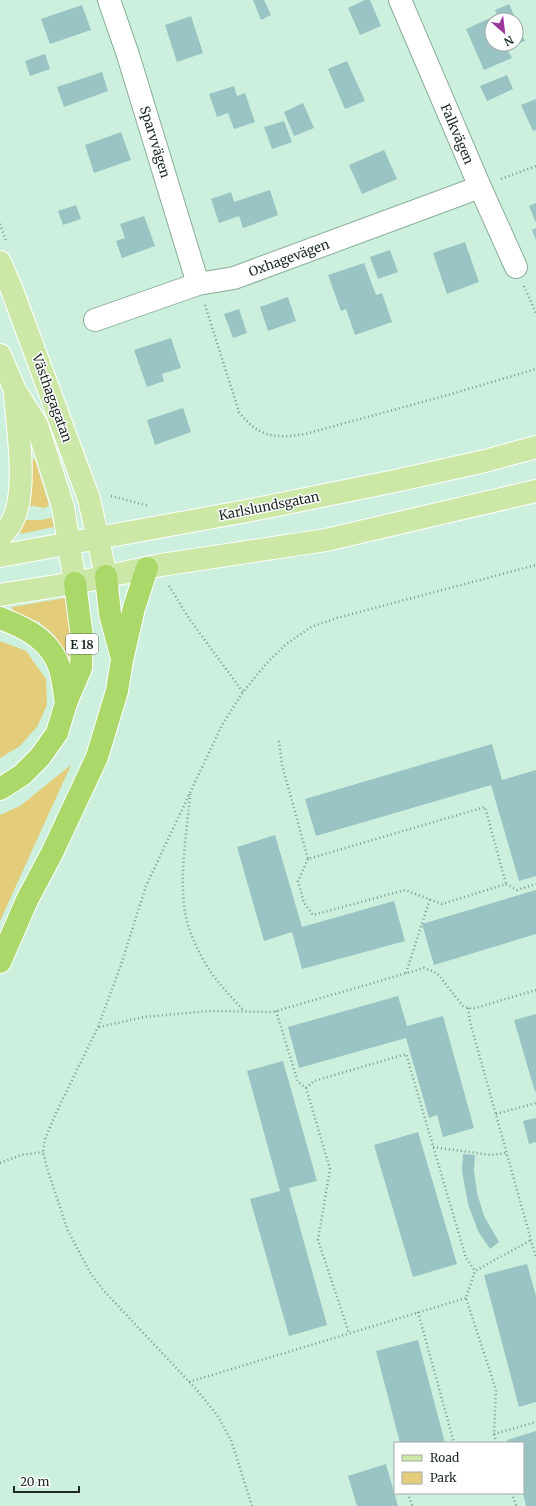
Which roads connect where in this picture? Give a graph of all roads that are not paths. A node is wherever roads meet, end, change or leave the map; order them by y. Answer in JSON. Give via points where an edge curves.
{"nodes":[{"id":1,"x":109,"y":0,"type":"edge"},
{"id":2,"x":400,"y":0,"type":"edge"},
{"id":3,"x":480,"y":187,"type":"junction"},
{"id":4,"x":0,"y":262,"type":"edge"},
{"id":5,"x":516,"y":267,"type":"dead end"},
{"id":6,"x":198,"y":284,"type":"junction"},
{"id":7,"x":95,"y":320,"type":"dead end"},
{"id":8,"x":0,"y":355,"type":"edge"},
{"id":9,"x":15,"y":390,"type":"junction"},
{"id":10,"x":536,"y":447,"type":"edge"},
{"id":11,"x":536,"y":491,"type":"edge"},
{"id":12,"x":0,"y":537,"type":"edge"},
{"id":13,"x":98,"y":537,"type":"junction"},
{"id":14,"x":69,"y":544,"type":"junction"},
{"id":15,"x":0,"y":556,"type":"edge"},
{"id":16,"x":147,"y":568,"type":"junction"},
{"id":17,"x":106,"y":576,"type":"junction"},
{"id":18,"x":75,"y":583,"type":"junction"},
{"id":19,"x":0,"y":595,"type":"edge"},
{"id":20,"x":0,"y":618,"type":"edge"},
{"id":21,"x":122,"y":660,"type":"junction"},
{"id":22,"x":66,"y":703,"type":"junction"},
{"id":23,"x":0,"y":789,"type":"edge"},
{"id":24,"x":0,"y":962,"type":"edge"}],
"edges":[{"from":1,"to":6,"type":"street","name":"Sparvvägen"},
{"from":2,"to":3,"type":"street","name":"Falkvägen"},
{"from":3,"to":5,"type":"street","name":"Falkvägen"},
{"from":3,"to":6,"type":"street","name":"Oxhagevägen","via":[[234,278]]},
{"from":4,"to":13,"type":"main road","name":"Västhagagatan","via":[[86,493]]},
{"from":6,"to":7,"type":"street","name":"Oxhagevägen"},
{"from":8,"to":9,"type":"main road","name":"Västhagagatan"},
{"from":9,"to":12,"type":"main road","via":[[20,459],[19,495],[14,519]]},
{"from":9,"to":14,"type":"main road","name":"Västhagagatan","via":[[37,425],[63,507]]},
{"from":10,"to":13,"type":"main road","name":"Karlslundsgatan","via":[[394,481]]},
{"from":11,"to":16,"type":"main road","via":[[326,540]]},
{"from":13,"to":14,"type":"main road","name":"Karlslundsgatan"},
{"from":13,"to":17,"type":"main road","number":"E 18"},
{"from":14,"to":15,"type":"main road","name":"Karlslundsgatan"},
{"from":14,"to":18,"type":"main road","number":"E 18"},
{"from":16,"to":17,"type":"main road"},
{"from":16,"to":21,"type":"highway","number":"E 18","via":[[134,608]]},
{"from":17,"to":18,"type":"main road"},
{"from":17,"to":21,"type":"highway","number":"E 18","via":[[110,614]]},
{"from":18,"to":19,"type":"main road"},
{"from":18,"to":22,"type":"highway","number":"E 18","via":[[82,637],[81,668]]},
{"from":20,"to":22,"type":"highway","number":"E 18","via":[[22,626],[47,644],[60,668]]},
{"from":21,"to":24,"type":"highway","number":"E 18","via":[[117,691],[97,757],[27,900]]},
{"from":22,"to":23,"type":"highway","number":"E 18","via":[[56,734],[40,757],[22,775]]}]}
